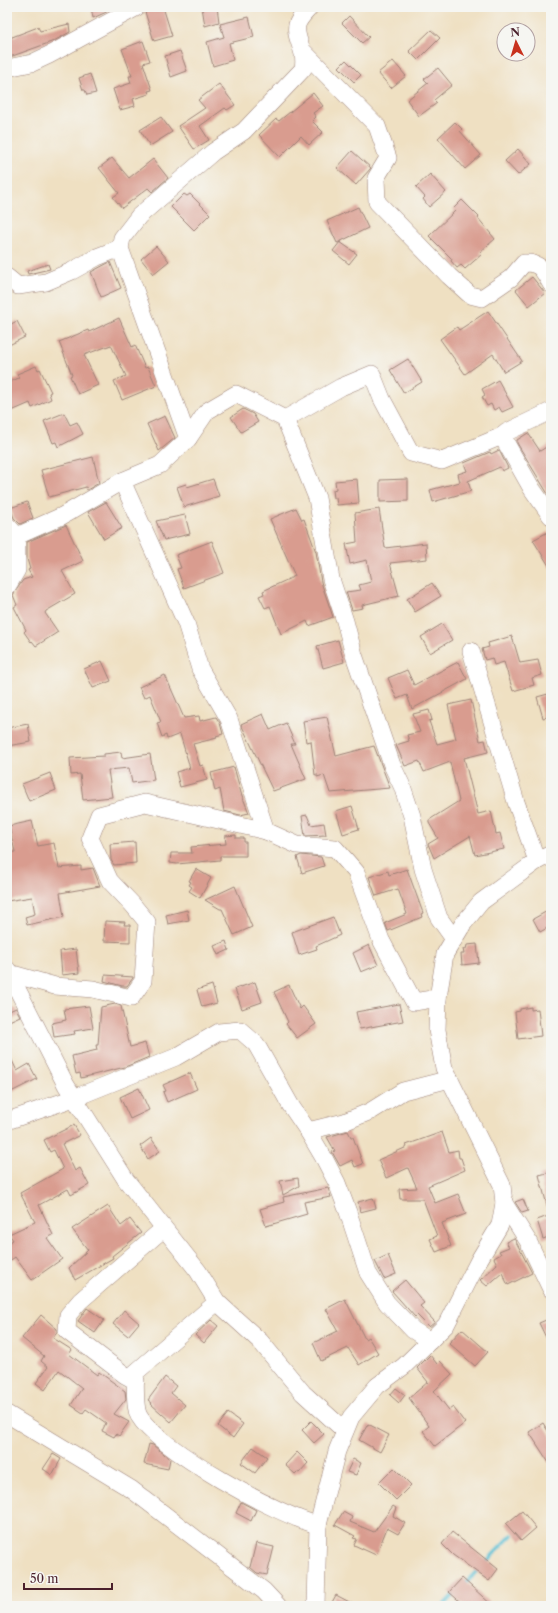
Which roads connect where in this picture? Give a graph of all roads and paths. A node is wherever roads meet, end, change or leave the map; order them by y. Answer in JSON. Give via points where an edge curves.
{"nodes":[{"id":1,"x":136,"y":7,"type":"edge"},
{"id":2,"x":310,"y":7,"type":"edge"},
{"id":3,"x":304,"y":52,"type":"junction"},
{"id":4,"x":7,"y":68,"type":"edge"},
{"id":5,"x":120,"y":248,"type":"junction"},
{"id":6,"x":7,"y":278,"type":"edge"},
{"id":7,"x":551,"y":284,"type":"edge"},
{"id":8,"x":551,"y":411,"type":"edge"},
{"id":9,"x":285,"y":419,"type":"junction"},
{"id":10,"x":502,"y":436,"type":"junction"},
{"id":11,"x":188,"y":439,"type":"junction"},
{"id":12,"x":122,"y":481,"type":"junction"},
{"id":13,"x":551,"y":516,"type":"edge"},
{"id":14,"x":12,"y":531,"type":"edge"},
{"id":15,"x":7,"y":587,"type":"edge"},
{"id":16,"x":471,"y":652,"type":"dead end"},
{"id":17,"x":266,"y":832,"type":"junction"},
{"id":18,"x":544,"y":858,"type":"edge"},
{"id":19,"x":454,"y":939,"type":"junction"},
{"id":20,"x":8,"y":971,"type":"edge"},
{"id":21,"x":438,"y":998,"type":"junction"},
{"id":22,"x":450,"y":1080,"type":"junction"},
{"id":23,"x":74,"y":1098,"type":"junction"},
{"id":24,"x":7,"y":1121,"type":"edge"},
{"id":25,"x":308,"y":1131,"type":"junction"},
{"id":26,"x":504,"y":1203,"type":"junction"},
{"id":27,"x":163,"y":1229,"type":"junction"},
{"id":28,"x":551,"y":1289,"type":"edge"},
{"id":29,"x":217,"y":1302,"type":"junction"},
{"id":30,"x":430,"y":1341,"type":"junction"},
{"id":31,"x":136,"y":1381,"type":"junction"},
{"id":32,"x":7,"y":1414,"type":"edge"},
{"id":33,"x":345,"y":1431,"type":"junction"},
{"id":34,"x":318,"y":1525,"type":"junction"},
{"id":35,"x":278,"y":1606,"type":"edge"},
{"id":36,"x":316,"y":1606,"type":"edge"}],
"edges":[{"from":1,"to":4,"type":"street","via":[[49,56],[32,63]]},
{"from":2,"to":3,"type":"street","via":[[297,26],[297,34]]},
{"from":3,"to":5,"type":"street","via":[[303,69],[244,130],[213,152],[140,216],[122,238]]},
{"from":3,"to":7,"type":"street","via":[[376,126],[388,158],[376,178],[377,202],[449,276],[470,295],[482,298],[512,278],[524,263],[531,262],[542,269]]},
{"from":5,"to":6,"type":"street","via":[[46,282],[18,286]]},
{"from":5,"to":11,"type":"street"},
{"from":8,"to":10,"type":"street"},
{"from":9,"to":10,"type":"street","via":[[341,387],[372,374],[382,399],[411,453],[442,461]]},
{"from":9,"to":11,"type":"street","via":[[236,394],[208,411]]},
{"from":9,"to":19,"type":"street","via":[[318,498],[331,579],[354,655],[412,816],[422,869],[439,918]]},
{"from":10,"to":13,"type":"street","via":[[532,489]]},
{"from":11,"to":12,"type":"street","via":[[160,465]]},
{"from":12,"to":14,"type":"street","via":[[62,516]]},
{"from":12,"to":17,"type":"street","via":[[186,623],[200,669],[229,719]]},
{"from":14,"to":15,"type":"street","via":[[17,570]]},
{"from":16,"to":18,"type":"street","via":[[516,802]]},
{"from":17,"to":20,"type":"street","via":[[145,803],[99,815],[90,838],[110,881],[147,922],[142,981],[131,998],[93,989],[55,986]]},
{"from":17,"to":21,"type":"street","via":[[297,845],[335,848],[356,872],[381,940],[414,1002]]},
{"from":18,"to":19,"type":"street","via":[[481,902]]},
{"from":19,"to":21,"type":"street","via":[[445,954]]},
{"from":20,"to":23,"type":"street"},
{"from":21,"to":22,"type":"street","via":[[437,1030],[444,1068]]},
{"from":22,"to":25,"type":"street","via":[[403,1091],[344,1122]]},
{"from":22,"to":26,"type":"street","via":[[502,1186]]},
{"from":23,"to":24,"type":"street"},
{"from":23,"to":25,"type":"street","via":[[176,1057],[219,1032],[240,1030],[256,1044]]},
{"from":23,"to":27,"type":"street","via":[[126,1180]]},
{"from":25,"to":30,"type":"street","via":[[337,1183],[368,1273],[387,1303],[413,1330]]},
{"from":26,"to":28,"type":"street","via":[[528,1241]]},
{"from":26,"to":30,"type":"street","via":[[500,1225],[446,1325]]},
{"from":27,"to":29,"type":"street","via":[[198,1271]]},
{"from":27,"to":31,"type":"street","via":[[80,1301],[68,1315],[67,1331],[125,1376]]},
{"from":29,"to":31,"type":"street","via":[[135,1373]]},
{"from":29,"to":33,"type":"street","via":[[260,1341],[303,1393]]},
{"from":30,"to":33,"type":"street","via":[[404,1366],[377,1386],[351,1417]]},
{"from":31,"to":34,"type":"street","via":[[139,1415],[159,1437],[197,1465],[248,1494],[306,1522]]},
{"from":32,"to":35,"type":"street","via":[[131,1489],[264,1591]]},
{"from":33,"to":34,"type":"street","via":[[337,1451]]},
{"from":34,"to":36,"type":"street"}]}
